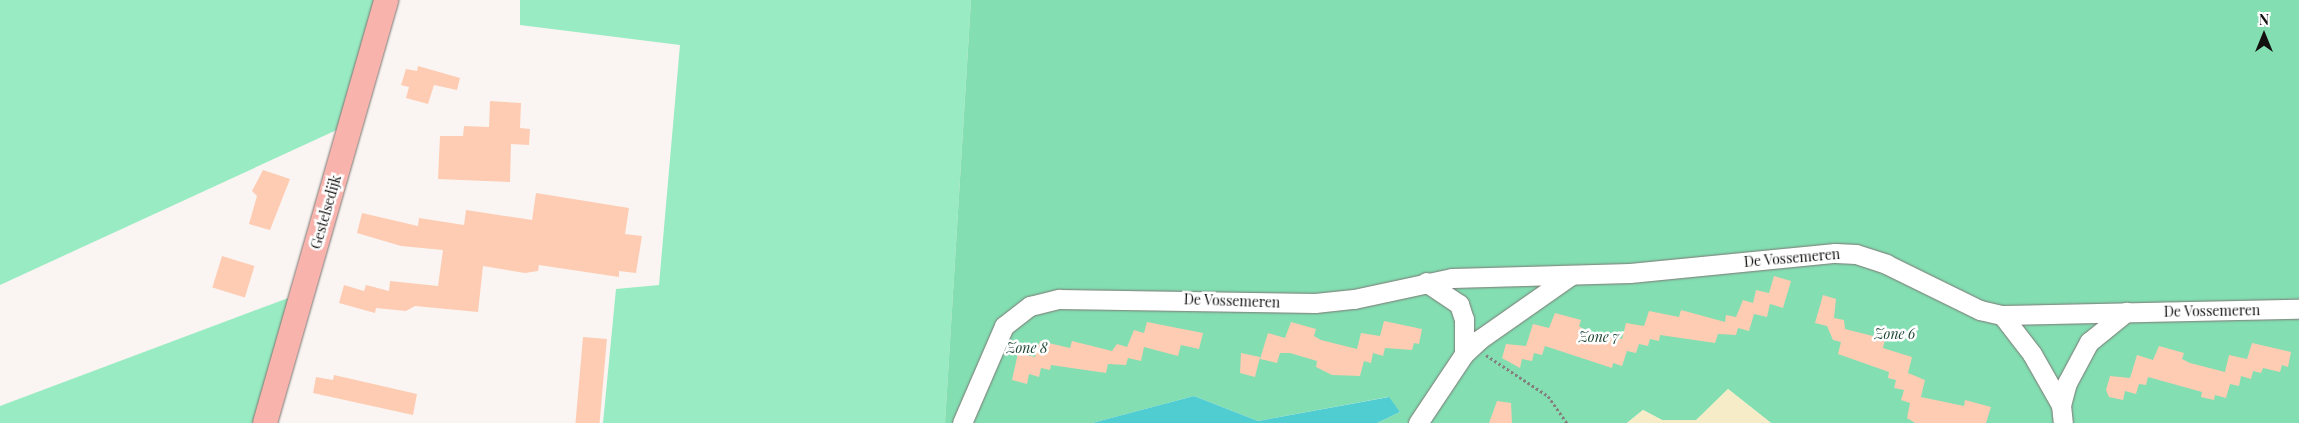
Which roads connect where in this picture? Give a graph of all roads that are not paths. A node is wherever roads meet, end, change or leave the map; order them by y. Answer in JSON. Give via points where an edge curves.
{"nodes":[{"id":1,"x":386,"y":0,"type":"edge"},
{"id":2,"x":1571,"y":276,"type":"junction"},
{"id":3,"x":1426,"y":282,"type":"junction"},
{"id":4,"x":2299,"y":309,"type":"edge"},
{"id":5,"x":2126,"y":312,"type":"junction"},
{"id":6,"x":2002,"y":315,"type":"junction"},
{"id":7,"x":1469,"y":350,"type":"junction"},
{"id":8,"x":2062,"y":414,"type":"edge"},
{"id":9,"x":265,"y":423,"type":"edge"},
{"id":10,"x":962,"y":423,"type":"edge"},
{"id":11,"x":1418,"y":423,"type":"edge"}],
"edges":[{"from":1,"to":9,"type":"main road","name":"Gestelsedijk"},
{"from":2,"to":3,"type":"lane","name":"De Vossemeren","via":[[1505,274]]},
{"from":2,"to":6,"type":"lane","name":"De Vossemeren","via":[[1856,254],[1980,310]]},
{"from":2,"to":7,"type":"lane"},
{"from":3,"to":7,"type":"lane","via":[[1459,304]]},
{"from":3,"to":10,"type":"lane","name":"De Vossemeren","via":[[1354,299],[1315,303],[1088,297],[1030,306],[1004,326]]},
{"from":4,"to":5,"type":"lane","name":"De Vossemeren"},
{"from":5,"to":6,"type":"lane","name":"De Vossemeren"},
{"from":5,"to":8,"type":"lane","via":[[2090,342],[2066,383]]},
{"from":6,"to":8,"type":"lane","via":[[2032,354]]},
{"from":7,"to":11,"type":"lane"}]}
